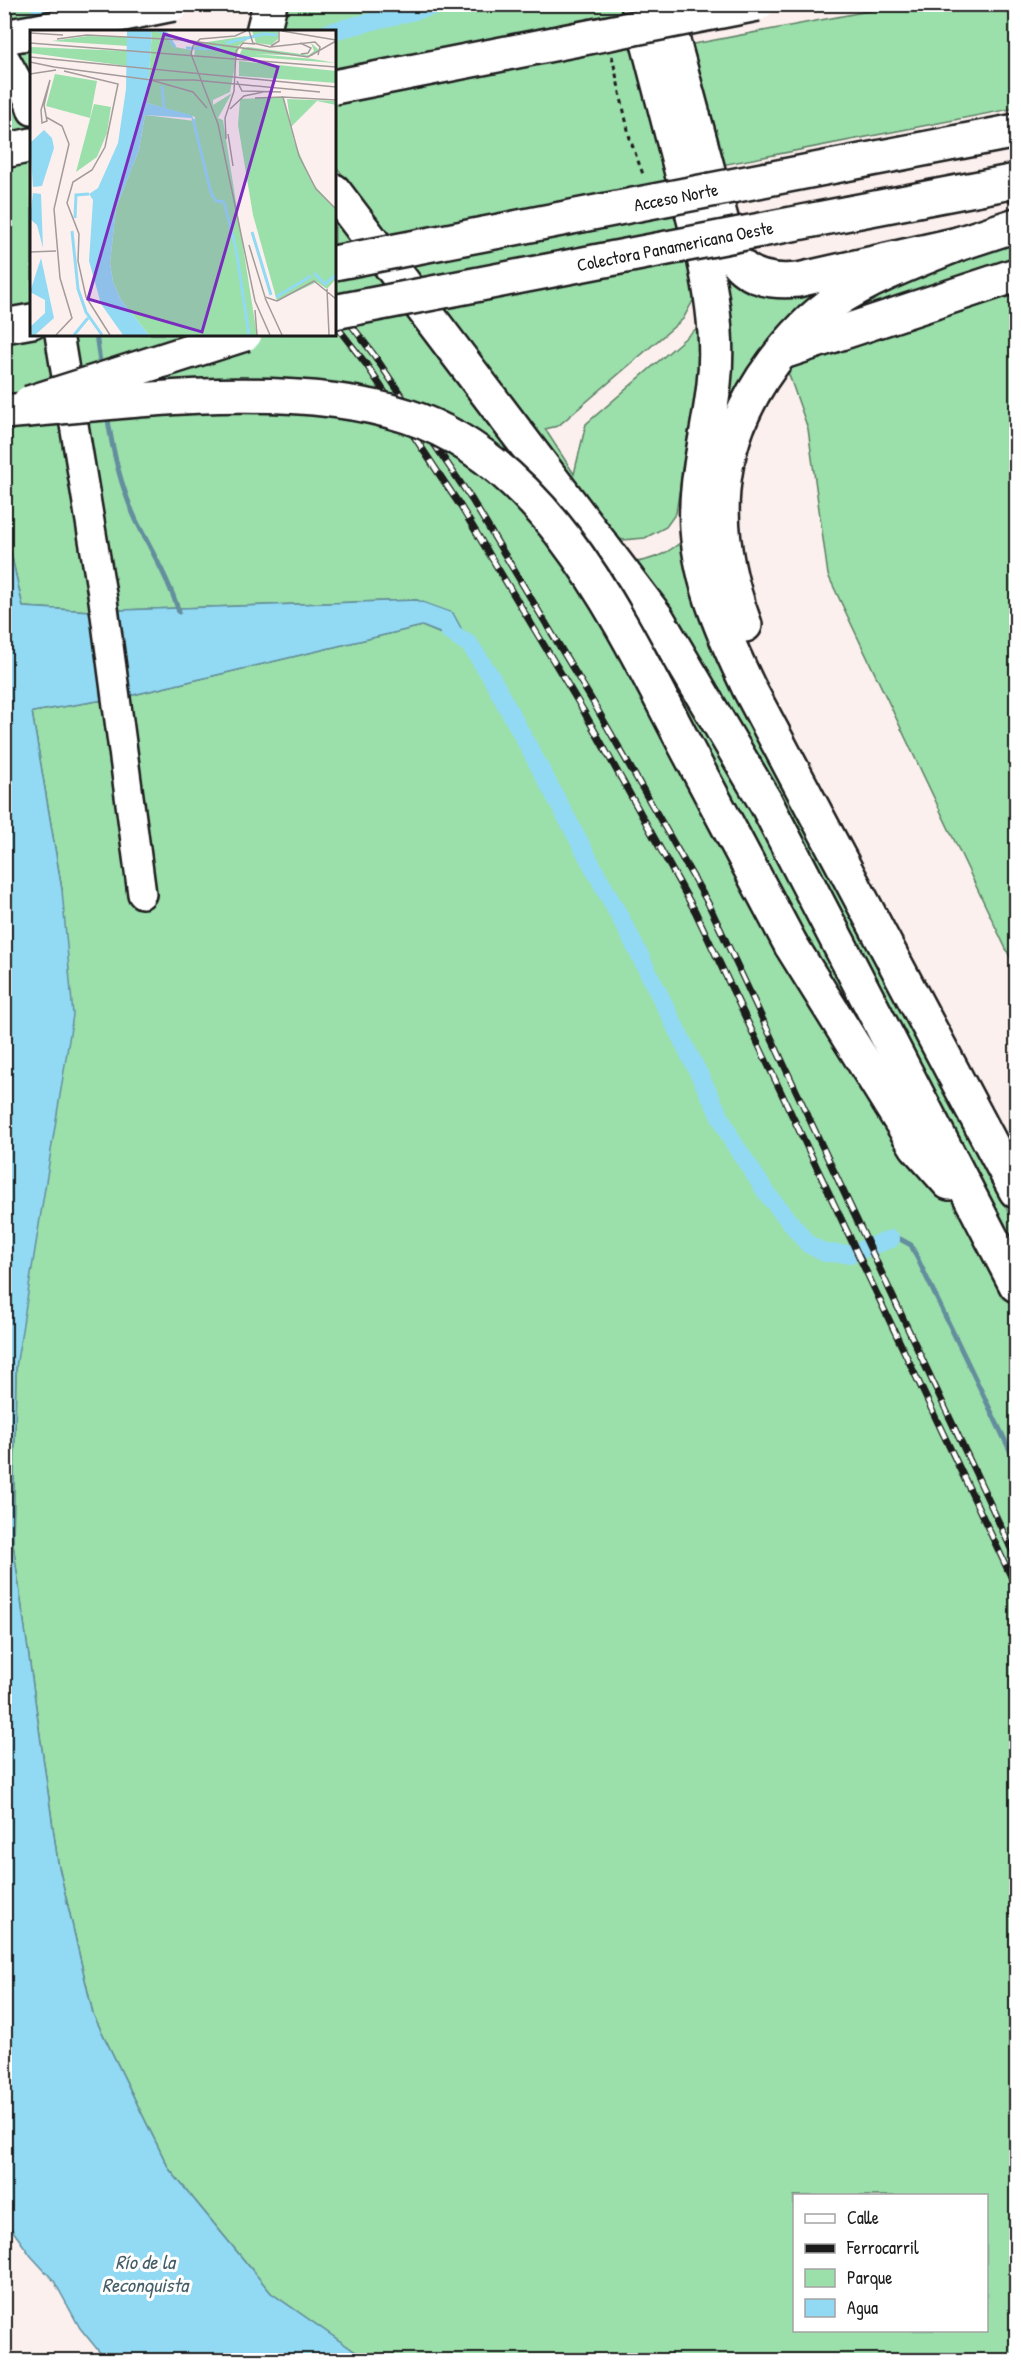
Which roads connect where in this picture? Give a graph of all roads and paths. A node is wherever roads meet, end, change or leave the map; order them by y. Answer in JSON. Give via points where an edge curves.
{"nodes":[{"id":1,"x":173,"y":4,"type":"edge"},
{"id":2,"x":638,"y":4,"type":"edge"},
{"id":3,"x":663,"y":4,"type":"edge"},
{"id":4,"x":757,"y":4,"type":"edge"},
{"id":5,"x":43,"y":30,"type":"edge"},
{"id":6,"x":30,"y":33,"type":"edge"},
{"id":7,"x":4,"y":37,"type":"edge"},
{"id":8,"x":610,"y":50,"type":"dead end"},
{"id":9,"x":4,"y":56,"type":"edge"},
{"id":10,"x":336,"y":87,"type":"edge"},
{"id":11,"x":30,"y":105,"type":"edge"},
{"id":12,"x":1017,"y":131,"type":"edge"},
{"id":13,"x":30,"y":145,"type":"edge"},
{"id":14,"x":4,"y":151,"type":"edge"},
{"id":15,"x":1017,"y":181,"type":"edge"},
{"id":16,"x":646,"y":182,"type":"dead end"},
{"id":17,"x":336,"y":194,"type":"edge"},
{"id":18,"x":1017,"y":225,"type":"edge"},
{"id":19,"x":958,"y":244,"type":"junction"},
{"id":20,"x":336,"y":262,"type":"edge"},
{"id":21,"x":1017,"y":275,"type":"edge"},
{"id":22,"x":336,"y":312,"type":"edge"},
{"id":23,"x":30,"y":321,"type":"edge"},
{"id":24,"x":4,"y":326,"type":"edge"},
{"id":25,"x":59,"y":336,"type":"edge"},
{"id":26,"x":238,"y":336,"type":"edge"},
{"id":27,"x":781,"y":352,"type":"junction"},
{"id":28,"x":4,"y":412,"type":"edge"},
{"id":29,"x":142,"y":894,"type":"dead end"},
{"id":30,"x":901,"y":971,"type":"junction"},
{"id":31,"x":1017,"y":1191,"type":"edge"},
{"id":32,"x":985,"y":1226,"type":"junction"},
{"id":33,"x":1017,"y":1286,"type":"edge"}],
"edges":[{"from":1,"to":5,"type":"main road","bridge":true},
{"from":2,"to":30,"type":"main road","via":[[712,300],[714,383],[697,514],[708,587],[749,688]]},
{"from":3,"to":19,"type":"main road","via":[[729,248],[742,267],[762,278],[798,280]]},
{"from":4,"to":10,"type":"main road","bridge":true},
{"from":6,"to":7,"type":"main road"},
{"from":8,"to":16,"type":"path","via":[[630,139]]},
{"from":9,"to":11,"type":"lane"},
{"from":12,"to":20,"type":"main road","name":"Acceso Norte","bridge":true},
{"from":13,"to":14,"type":"main road"},
{"from":15,"to":22,"type":"main road","name":"Colectora Panamericana Oeste","bridge":true},
{"from":17,"to":32,"type":"main road","via":[[657,618],[765,803]]},
{"from":18,"to":19,"type":"main road"},
{"from":19,"to":27,"type":"main road","via":[[835,301],[812,318]]},
{"from":21,"to":27,"type":"main road"},
{"from":23,"to":24,"type":"main road"},
{"from":25,"to":29,"type":"lane","via":[[103,600]]},
{"from":26,"to":28,"type":"main road","bridge":true},
{"from":27,"to":30,"type":"main road","via":[[740,416],[729,450],[722,493],[725,557],[750,640]]},
{"from":28,"to":32,"type":"main road","bridge":true,"via":[[199,397],[305,399],[360,405],[407,416],[471,446],[505,472],[542,511],[608,603],[791,945],[916,1146]]},
{"from":30,"to":31,"type":"main road"},
{"from":32,"to":33,"type":"main road"}]}
